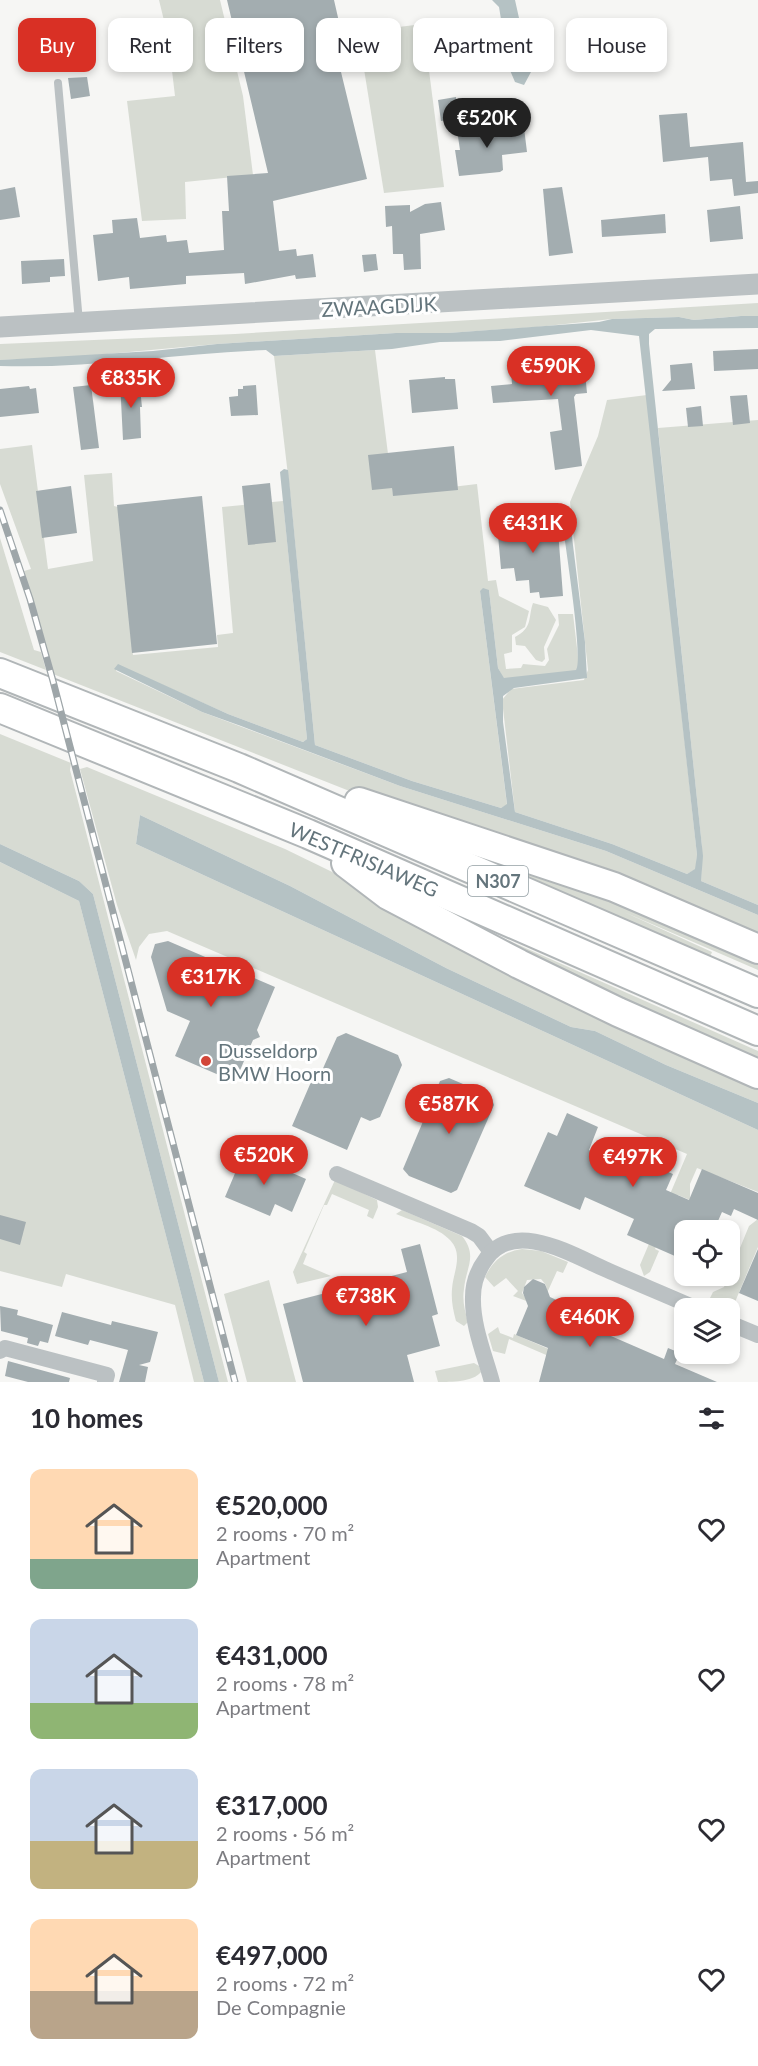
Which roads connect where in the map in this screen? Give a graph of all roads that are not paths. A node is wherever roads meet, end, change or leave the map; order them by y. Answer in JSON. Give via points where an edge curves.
{"nodes":[{"id":1,"x":58,"y":83,"type":"dead end"},
{"id":2,"x":758,"y":284,"type":"edge"},
{"id":3,"x":79,"y":323,"type":"junction"},
{"id":4,"x":0,"y":327,"type":"edge"},
{"id":5,"x":0,"y":673,"type":"edge"},
{"id":6,"x":0,"y":708,"type":"edge"},
{"id":7,"x":239,"y":768,"type":"junction"},
{"id":8,"x":308,"y":834,"type":"junction"},
{"id":9,"x":758,"y":949,"type":"edge"},
{"id":10,"x":758,"y":993,"type":"edge"},
{"id":11,"x":758,"y":1032,"type":"edge"},
{"id":12,"x":758,"y":1074,"type":"edge"},
{"id":13,"x":337,"y":1174,"type":"dead end"},
{"id":14,"x":490,"y":1252,"type":"junction"},
{"id":15,"x":674,"y":1299,"type":"edge"},
{"id":16,"x":740,"y":1328,"type":"edge"},
{"id":17,"x":758,"y":1335,"type":"edge"},
{"id":18,"x":0,"y":1351,"type":"edge"},
{"id":19,"x":105,"y":1382,"type":"edge"},
{"id":20,"x":492,"y":1382,"type":"edge"}],
"edges":[{"from":1,"to":3,"type":"lane"},
{"from":2,"to":3,"type":"street","name":"ZWAAGDIJK"},
{"from":3,"to":4,"type":"street","name":"ZWAAGDIJK"},
{"from":5,"to":7,"type":"highway","name":"WESTFRISIAWEG","number":"N307"},
{"from":6,"to":8,"type":"highway","name":"WESTFRISIAWEG","number":"N307"},
{"from":7,"to":9,"type":"highway","number":"N307","via":[[338,794],[566,870]]},
{"from":7,"to":10,"type":"highway","name":"WESTFRISIAWEG","number":"N307"},
{"from":8,"to":11,"type":"highway","name":"WESTFRISIAWEG","number":"N307"},
{"from":8,"to":12,"type":"highway","number":"N307","via":[[388,895],[598,1003]]},
{"from":13,"to":14,"type":"street","via":[[471,1231],[480,1236]]},
{"from":14,"to":15,"type":"street","via":[[517,1241],[545,1244]]},
{"from":14,"to":20,"type":"street","via":[[474,1281],[472,1299]]},
{"from":16,"to":17,"type":"street"},
{"from":18,"to":19,"type":"street","via":[[5,1348],[107,1375]]}]}
